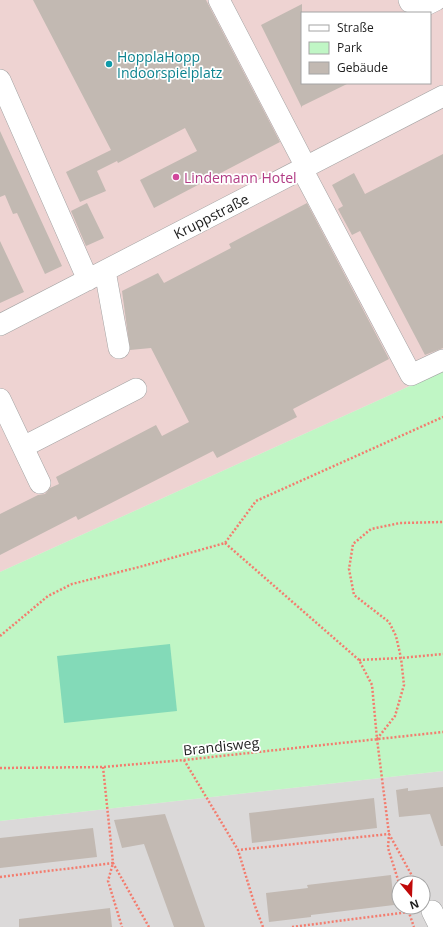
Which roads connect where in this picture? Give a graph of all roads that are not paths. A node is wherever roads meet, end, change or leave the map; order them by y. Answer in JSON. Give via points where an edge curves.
{"nodes":[{"id":1,"x":219,"y":0,"type":"edge"},
{"id":2,"x":409,"y":0,"type":"edge"},
{"id":3,"x":436,"y":0,"type":"edge"},
{"id":4,"x":0,"y":80,"type":"edge"},
{"id":5,"x":443,"y":96,"type":"edge"},
{"id":6,"x":304,"y":168,"type":"junction"},
{"id":7,"x":96,"y":276,"type":"junction"},
{"id":8,"x":0,"y":325,"type":"edge"},
{"id":9,"x":119,"y":348,"type":"dead end"},
{"id":10,"x":443,"y":360,"type":"edge"},
{"id":11,"x":136,"y":389,"type":"dead end"},
{"id":12,"x":0,"y":399,"type":"edge"},
{"id":13,"x":23,"y":447,"type":"junction"},
{"id":14,"x":40,"y":483,"type":"dead end"}],
"edges":[{"from":1,"to":6,"type":"street"},
{"from":2,"to":3,"type":"street","via":[[424,6]]},
{"from":4,"to":7,"type":"street"},
{"from":5,"to":6,"type":"street","name":"Kruppstraße"},
{"from":6,"to":7,"type":"street","name":"Kruppstraße"},
{"from":6,"to":10,"type":"street","via":[[411,375]]},
{"from":7,"to":8,"type":"street","name":"Kruppstraße"},
{"from":7,"to":9,"type":"street"},
{"from":11,"to":13,"type":"street"},
{"from":12,"to":13,"type":"street"},
{"from":13,"to":14,"type":"street"}]}
